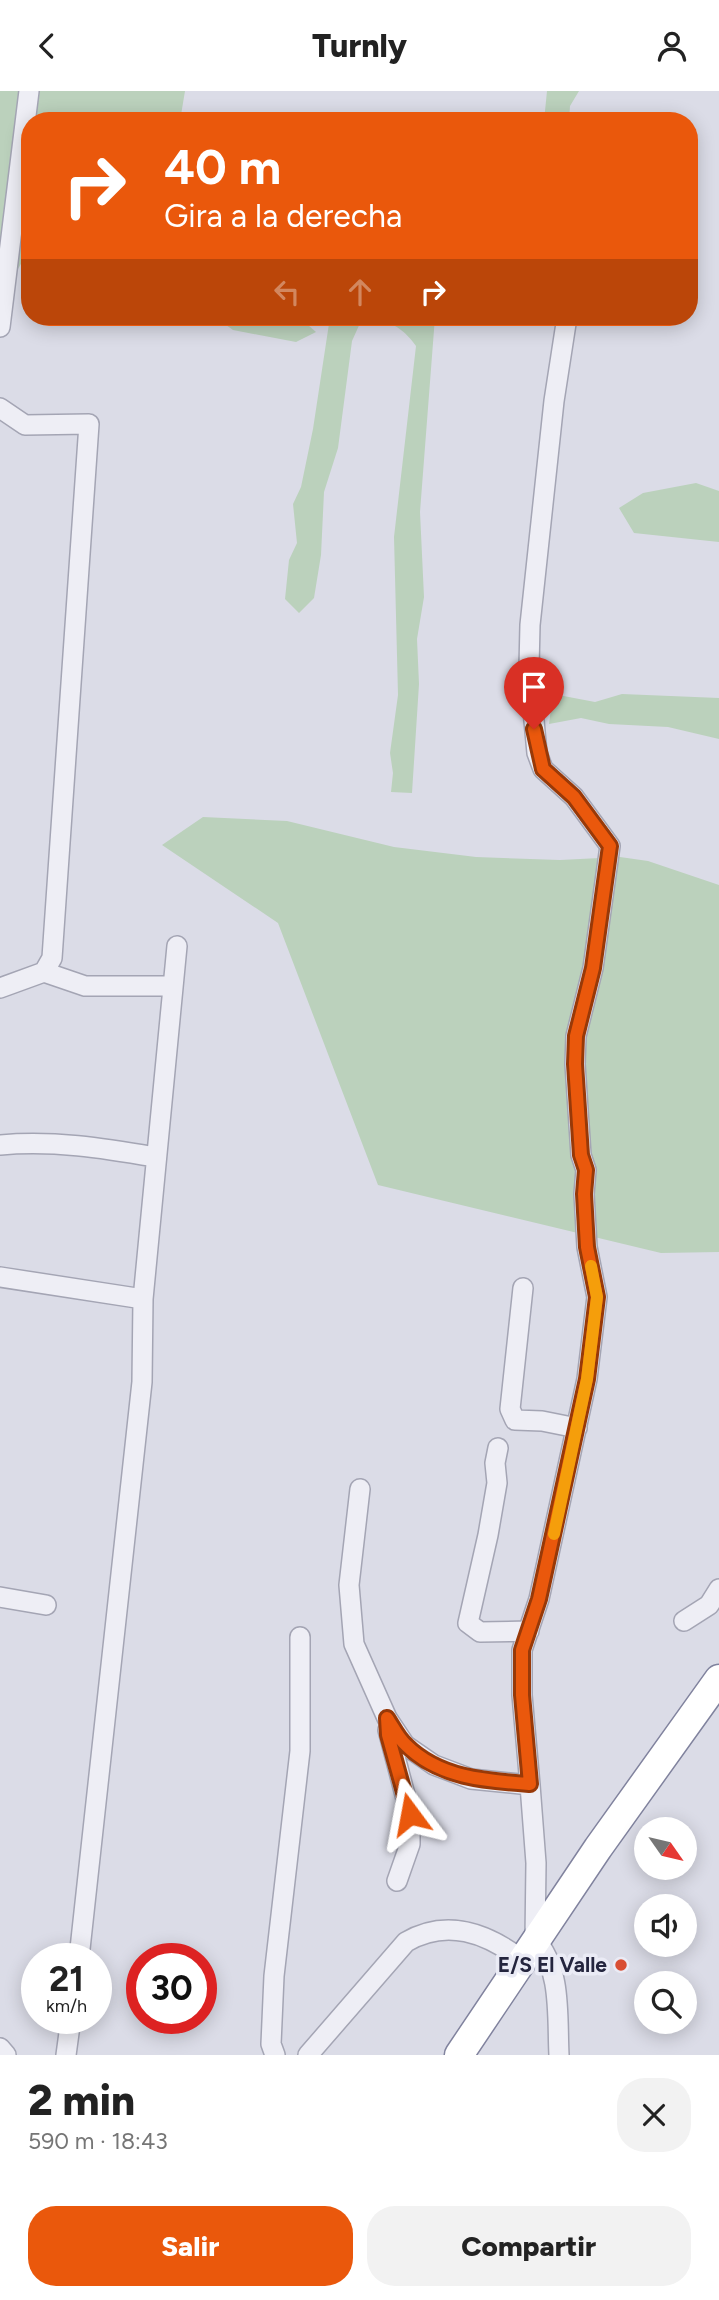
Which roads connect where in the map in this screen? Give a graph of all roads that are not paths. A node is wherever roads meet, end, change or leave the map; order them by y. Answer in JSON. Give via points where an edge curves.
{"nodes":[{"id":1,"x":29,"y":91,"type":"edge"},
{"id":2,"x":26,"y":112,"type":"edge"},
{"id":3,"x":21,"y":156,"type":"edge"},
{"id":4,"x":566,"y":326,"type":"edge"},
{"id":5,"x":0,"y":327,"type":"edge"},
{"id":6,"x":0,"y":408,"type":"edge"},
{"id":7,"x":177,"y":946,"type":"dead end"},
{"id":8,"x":44,"y":972,"type":"junction"},
{"id":9,"x":173,"y":986,"type":"junction"},
{"id":10,"x":0,"y":988,"type":"edge"},
{"id":11,"x":0,"y":1145,"type":"edge"},
{"id":12,"x":155,"y":1157,"type":"junction"},
{"id":13,"x":0,"y":1277,"type":"edge"},
{"id":14,"x":523,"y":1288,"type":"dead end"},
{"id":15,"x":143,"y":1299,"type":"junction"},
{"id":16,"x":577,"y":1428,"type":"junction"},
{"id":17,"x":498,"y":1448,"type":"dead end"},
{"id":18,"x":360,"y":1489,"type":"dead end"},
{"id":19,"x":719,"y":1589,"type":"edge"},
{"id":20,"x":0,"y":1597,"type":"edge"},
{"id":21,"x":46,"y":1605,"type":"dead end"},
{"id":22,"x":684,"y":1621,"type":"dead end"},
{"id":23,"x":529,"y":1631,"type":"junction"},
{"id":24,"x":300,"y":1637,"type":"dead end"},
{"id":25,"x":719,"y":1679,"type":"edge"},
{"id":26,"x":387,"y":1718,"type":"junction"},
{"id":27,"x":530,"y":1784,"type":"junction"},
{"id":28,"x":397,"y":1881,"type":"dead end"},
{"id":29,"x":81,"y":1943,"type":"edge"},
{"id":30,"x":528,"y":1949,"type":"junction"},
{"id":31,"x":69,"y":2034,"type":"edge"},
{"id":32,"x":0,"y":2048,"type":"edge"},
{"id":33,"x":6,"y":2055,"type":"edge"},
{"id":34,"x":66,"y":2055,"type":"edge"},
{"id":35,"x":275,"y":2055,"type":"edge"},
{"id":36,"x":308,"y":2055,"type":"edge"},
{"id":37,"x":460,"y":2055,"type":"edge"},
{"id":38,"x":559,"y":2055,"type":"edge"}],
"edges":[{"from":1,"to":2,"type":"street"},
{"from":3,"to":5,"type":"street"},
{"from":4,"to":16,"type":"street","via":[[554,401],[529,667],[537,753],[543,769],[574,797],[610,846],[593,968],[576,1036],[587,1247],[597,1297]]},
{"from":6,"to":8,"type":"street","via":[[24,425],[89,424],[52,958]]},
{"from":7,"to":9,"type":"street"},
{"from":8,"to":9,"type":"street","via":[[85,986]]},
{"from":8,"to":10,"type":"street"},
{"from":9,"to":12,"type":"street"},
{"from":11,"to":12,"type":"street","via":[[34,1142]]},
{"from":12,"to":15,"type":"street"},
{"from":13,"to":15,"type":"street"},
{"from":14,"to":16,"type":"street","via":[[510,1409],[515,1420]]},
{"from":15,"to":29,"type":"street","via":[[142,1382]]},
{"from":16,"to":23,"type":"street"},
{"from":17,"to":23,"type":"street","via":[[497,1483],[468,1623],[481,1632]]},
{"from":18,"to":26,"type":"street","via":[[349,1585],[354,1644]]},
{"from":19,"to":22,"type":"street","via":[[709,1605]]},
{"from":20,"to":21,"type":"street"},
{"from":23,"to":27,"type":"street","via":[[522,1650],[522,1695]]},
{"from":24,"to":35,"type":"street","via":[[300,1751],[274,1976],[271,2044]]},
{"from":25,"to":30,"type":"highway"},
{"from":26,"to":27,"type":"street","via":[[405,1745],[434,1765],[471,1779]]},
{"from":26,"to":28,"type":"street","via":[[410,1814],[411,1844]]},
{"from":27,"to":30,"type":"street","via":[[536,1863]]},
{"from":30,"to":36,"type":"street","via":[[447,1929],[425,1931],[407,1942]]},
{"from":30,"to":37,"type":"highway"},
{"from":30,"to":38,"type":"street","via":[[548,1953],[554,1974]]},
{"from":31,"to":34,"type":"street"},
{"from":32,"to":33,"type":"street"}]}
